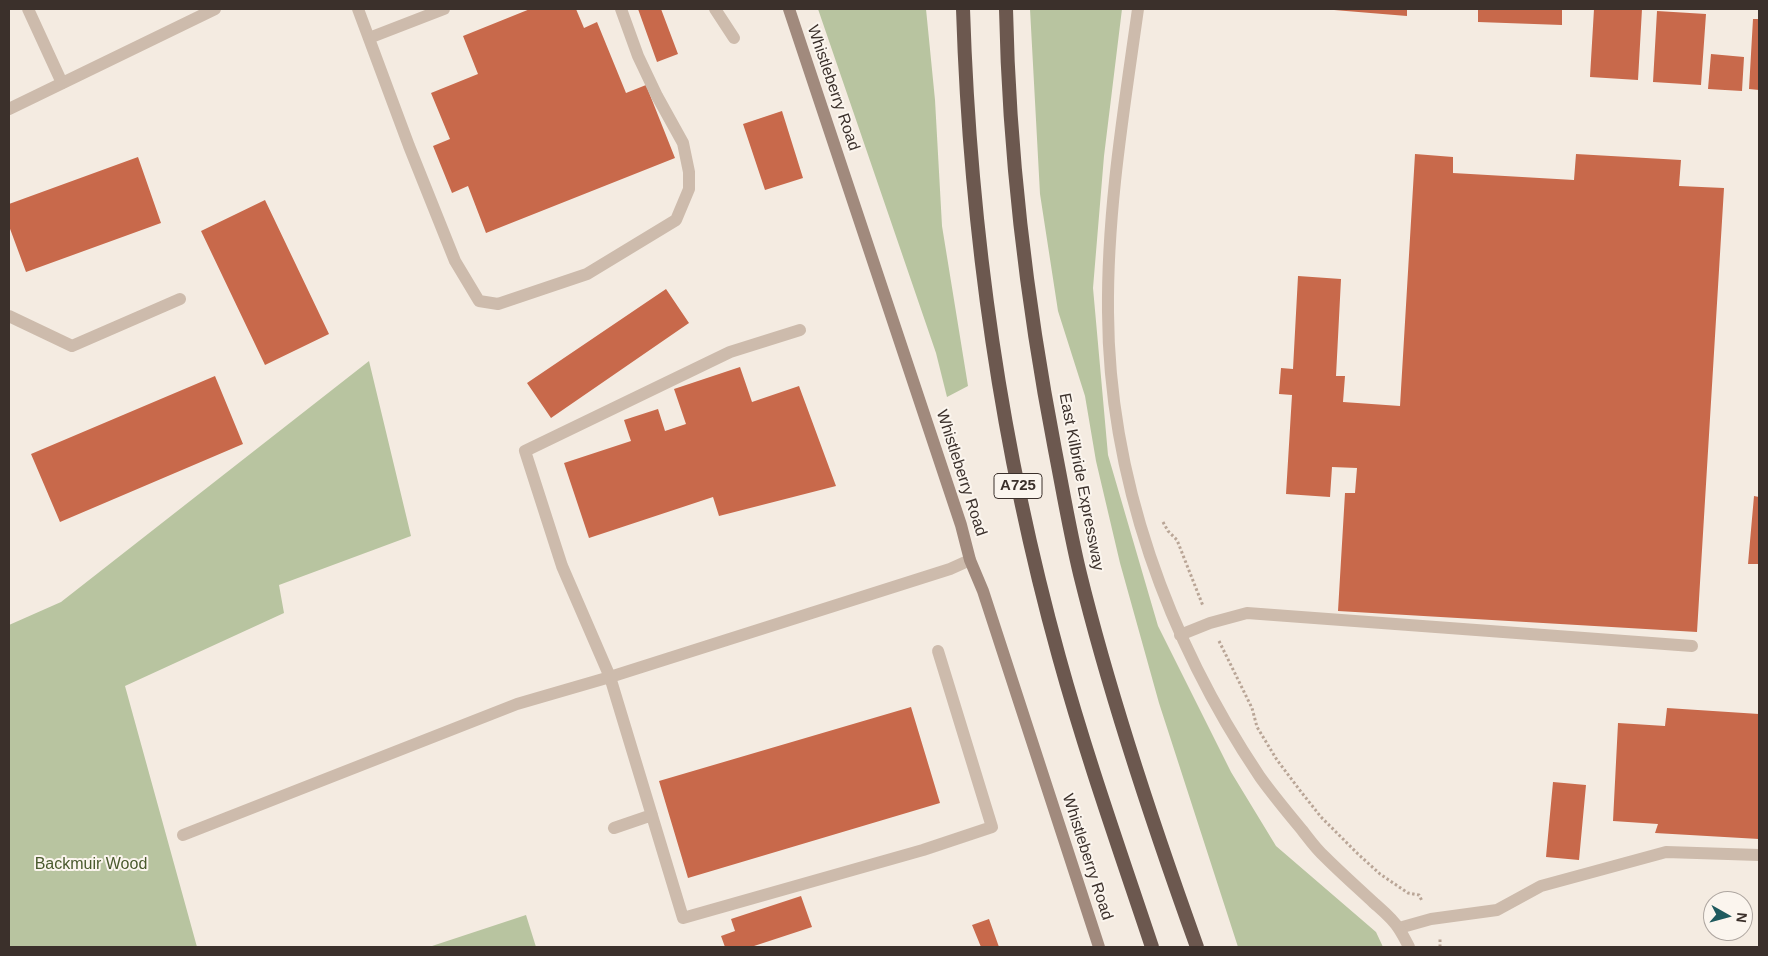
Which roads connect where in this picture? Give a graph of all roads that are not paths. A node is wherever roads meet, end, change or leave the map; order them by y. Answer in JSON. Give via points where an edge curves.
{"nodes":[{"id":1,"x":28,"y":9,"type":"edge"},
{"id":2,"x":215,"y":9,"type":"edge"},
{"id":3,"x":358,"y":9,"type":"edge"},
{"id":4,"x":444,"y":9,"type":"edge"},
{"id":5,"x":621,"y":9,"type":"edge"},
{"id":6,"x":715,"y":9,"type":"edge"},
{"id":7,"x":789,"y":9,"type":"edge"},
{"id":8,"x":963,"y":9,"type":"edge"},
{"id":9,"x":1006,"y":9,"type":"edge"},
{"id":10,"x":1138,"y":9,"type":"edge"},
{"id":11,"x":369,"y":38,"type":"junction"},
{"id":12,"x":734,"y":38,"type":"dead end"},
{"id":13,"x":62,"y":83,"type":"junction"},
{"id":14,"x":9,"y":109,"type":"edge"},
{"id":15,"x":180,"y":298,"type":"dead end"},
{"id":16,"x":9,"y":316,"type":"edge"},
{"id":17,"x":800,"y":330,"type":"dead end"},
{"id":18,"x":970,"y":560,"type":"junction"},
{"id":19,"x":1180,"y":635,"type":"junction"},
{"id":20,"x":1692,"y":646,"type":"dead end"},
{"id":21,"x":938,"y":651,"type":"dead end"},
{"id":22,"x":610,"y":677,"type":"junction"},
{"id":23,"x":652,"y":814,"type":"junction"},
{"id":24,"x":614,"y":828,"type":"dead end"},
{"id":25,"x":183,"y":835,"type":"dead end"},
{"id":26,"x":1759,"y":855,"type":"edge"},
{"id":27,"x":1399,"y":928,"type":"junction"},
{"id":28,"x":1099,"y":947,"type":"edge"},
{"id":29,"x":1152,"y":947,"type":"edge"},
{"id":30,"x":1197,"y":947,"type":"edge"},
{"id":31,"x":1409,"y":947,"type":"edge"}],
"edges":[{"from":1,"to":13,"type":"street"},
{"from":2,"to":13,"type":"street"},
{"from":3,"to":11,"type":"street"},
{"from":4,"to":11,"type":"street"},
{"from":5,"to":11,"type":"street","via":[[638,56],[682,143],[689,172],[689,189],[676,220],[587,274],[498,304],[479,301],[454,261]]},
{"from":6,"to":12,"type":"street"},
{"from":7,"to":18,"type":"main road","name":"Whistleberry Road","via":[[958,515]]},
{"from":8,"to":29,"type":"highway","number":"A725","via":[[974,206],[990,332],[1013,462],[1059,658],[1093,772]]},
{"from":9,"to":30,"type":"highway","name":"East Kilbride Expressway","number":"A725","via":[[1017,196],[1046,401],[1066,504],[1080,572],[1117,708]]},
{"from":10,"to":19,"type":"street","via":[[1113,207],[1108,272],[1109,354],[1120,442],[1130,490],[1143,537]]},
{"from":13,"to":14,"type":"street"},
{"from":15,"to":16,"type":"street","via":[[72,346]]},
{"from":17,"to":22,"type":"street","via":[[730,352],[525,451],[562,566]]},
{"from":18,"to":22,"type":"street"},
{"from":18,"to":28,"type":"main road","name":"Whistleberry Road","via":[[983,591]]},
{"from":19,"to":20,"type":"street","via":[[1247,613]]},
{"from":19,"to":27,"type":"street","via":[[1221,714],[1261,778],[1322,855]]},
{"from":21,"to":23,"type":"street","via":[[992,827],[923,850],[683,918]]},
{"from":22,"to":23,"type":"street"},
{"from":22,"to":25,"type":"street","via":[[517,704]]},
{"from":23,"to":24,"type":"street"},
{"from":26,"to":27,"type":"street","via":[[1666,852],[1541,886],[1497,910],[1431,918]]},
{"from":27,"to":31,"type":"street"}]}
